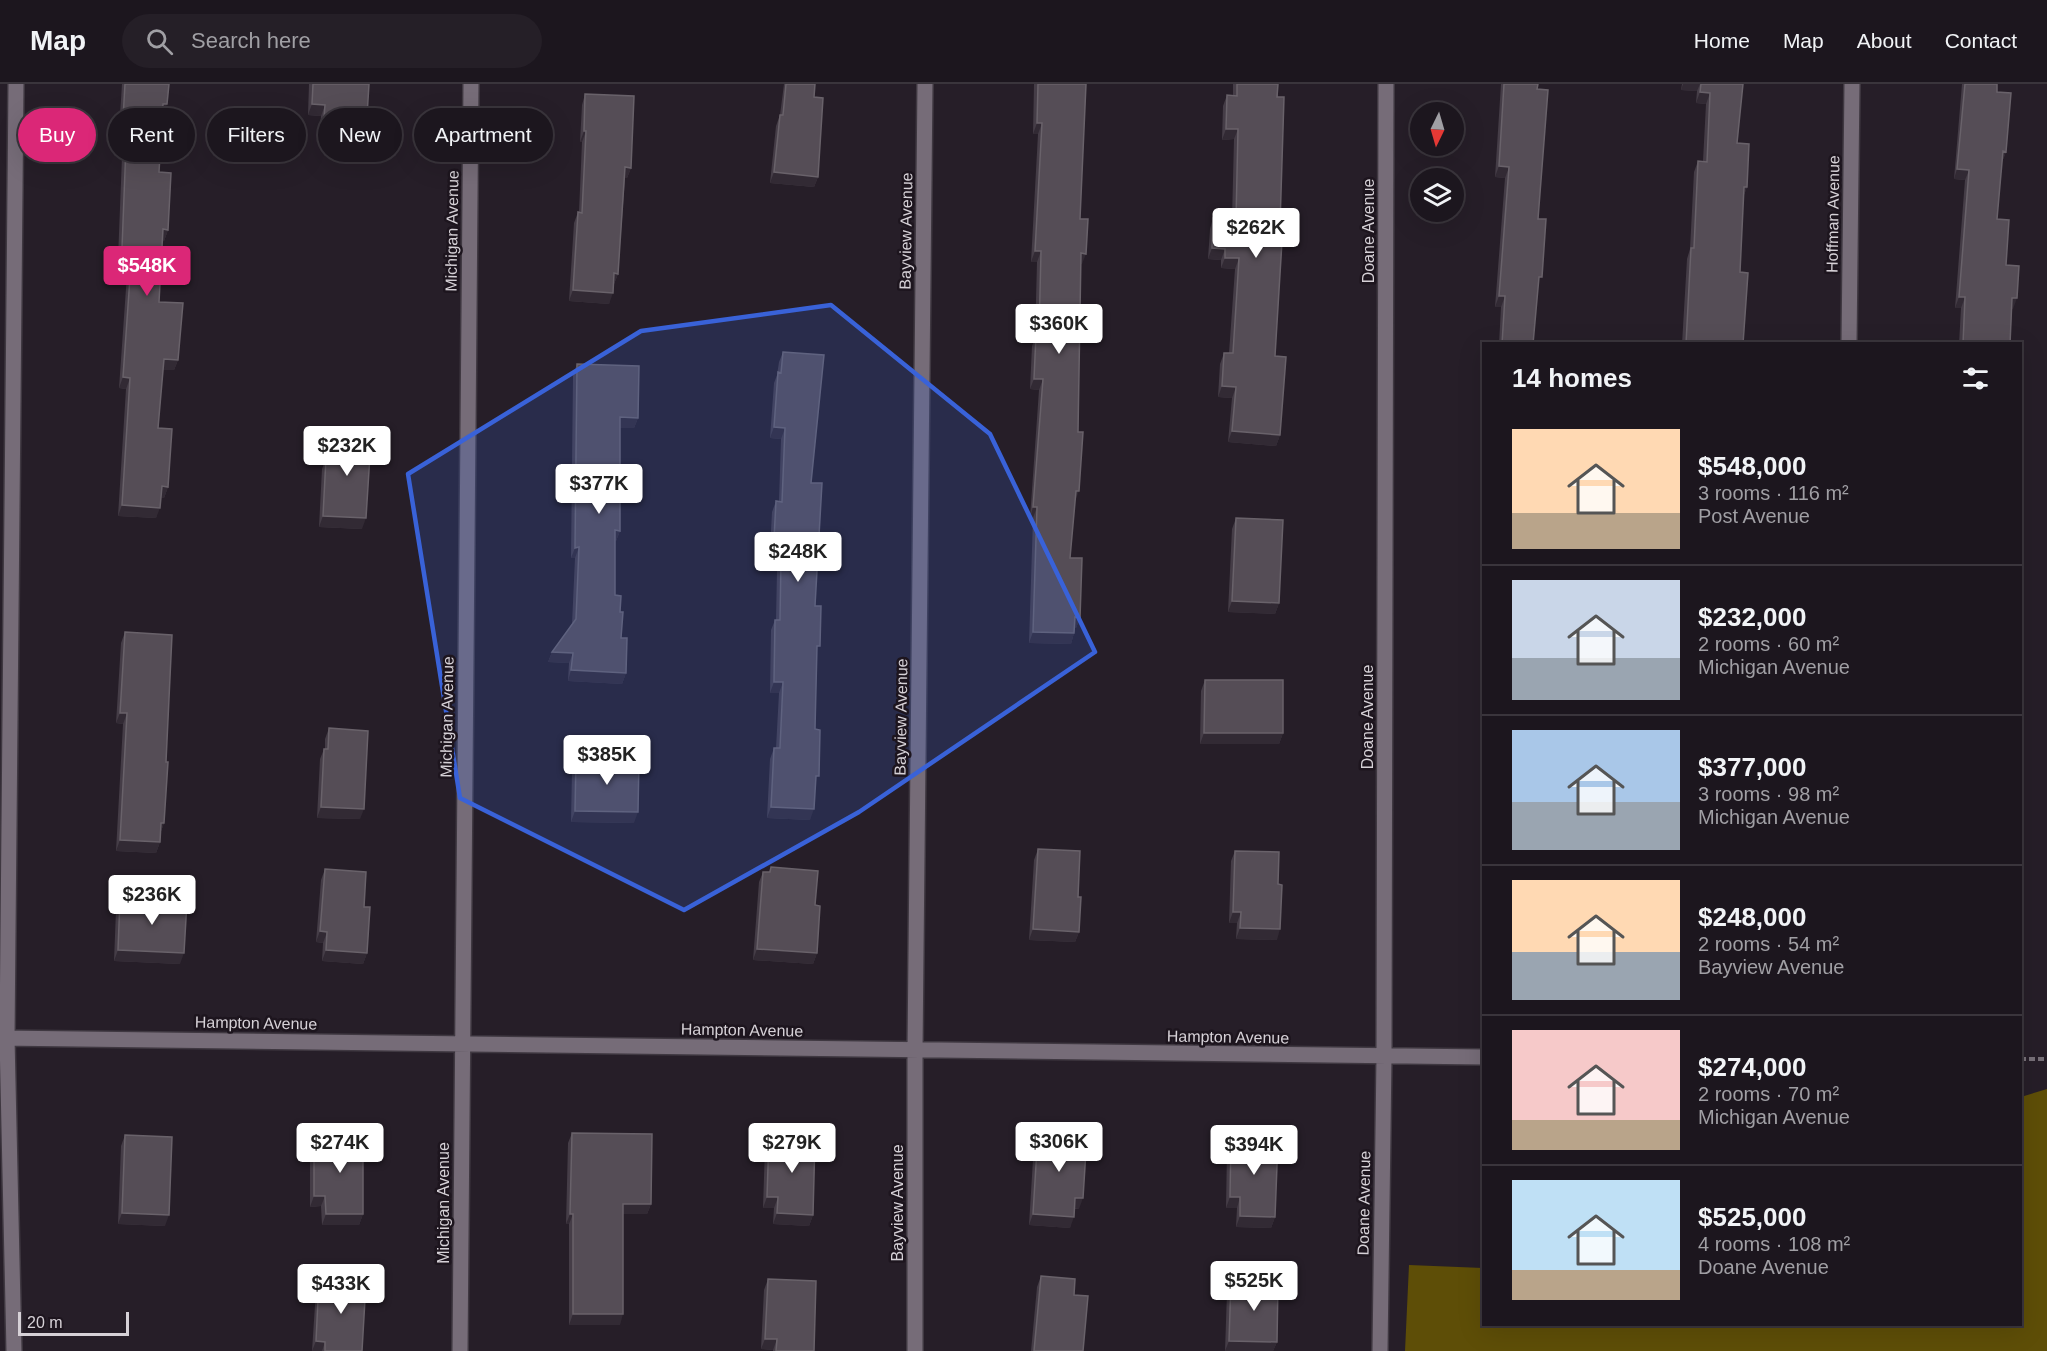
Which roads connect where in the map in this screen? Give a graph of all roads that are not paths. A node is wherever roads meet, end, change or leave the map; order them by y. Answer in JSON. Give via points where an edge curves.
{"nodes":[{"id":1,"x":16,"y":84,"type":"edge"},
{"id":2,"x":471,"y":84,"type":"edge"},
{"id":3,"x":925,"y":84,"type":"edge"},
{"id":4,"x":1386,"y":84,"type":"edge"},
{"id":5,"x":1852,"y":84,"type":"edge"},
{"id":6,"x":1850,"y":342,"type":"edge"},
{"id":7,"x":3,"y":1038,"type":"edge"},
{"id":8,"x":461,"y":1044,"type":"junction"},
{"id":9,"x":915,"y":1050,"type":"junction"},
{"id":10,"x":1384,"y":1057,"type":"junction"},
{"id":11,"x":1482,"y":1057,"type":"edge"},
{"id":12,"x":14,"y":1351,"type":"edge"},
{"id":13,"x":460,"y":1351,"type":"edge"},
{"id":14,"x":915,"y":1351,"type":"edge"},
{"id":15,"x":1380,"y":1351,"type":"edge"}],
"edges":[{"from":1,"to":7,"type":"street"},
{"from":2,"to":8,"type":"street","name":"Michigan Avenue"},
{"from":3,"to":9,"type":"street","name":"Bayview Avenue"},
{"from":4,"to":10,"type":"street","name":"Doane Avenue"},
{"from":5,"to":6,"type":"street","name":"Hoffman Avenue"},
{"from":7,"to":8,"type":"street","name":"Hampton Avenue"},
{"from":7,"to":12,"type":"street"},
{"from":8,"to":9,"type":"street","name":"Hampton Avenue"},
{"from":8,"to":13,"type":"street","name":"Michigan Avenue"},
{"from":9,"to":10,"type":"street","name":"Hampton Avenue"},
{"from":9,"to":14,"type":"street","name":"Bayview Avenue"},
{"from":10,"to":11,"type":"street","name":"Hampton Avenue"},
{"from":10,"to":15,"type":"street","name":"Doane Avenue"}]}
